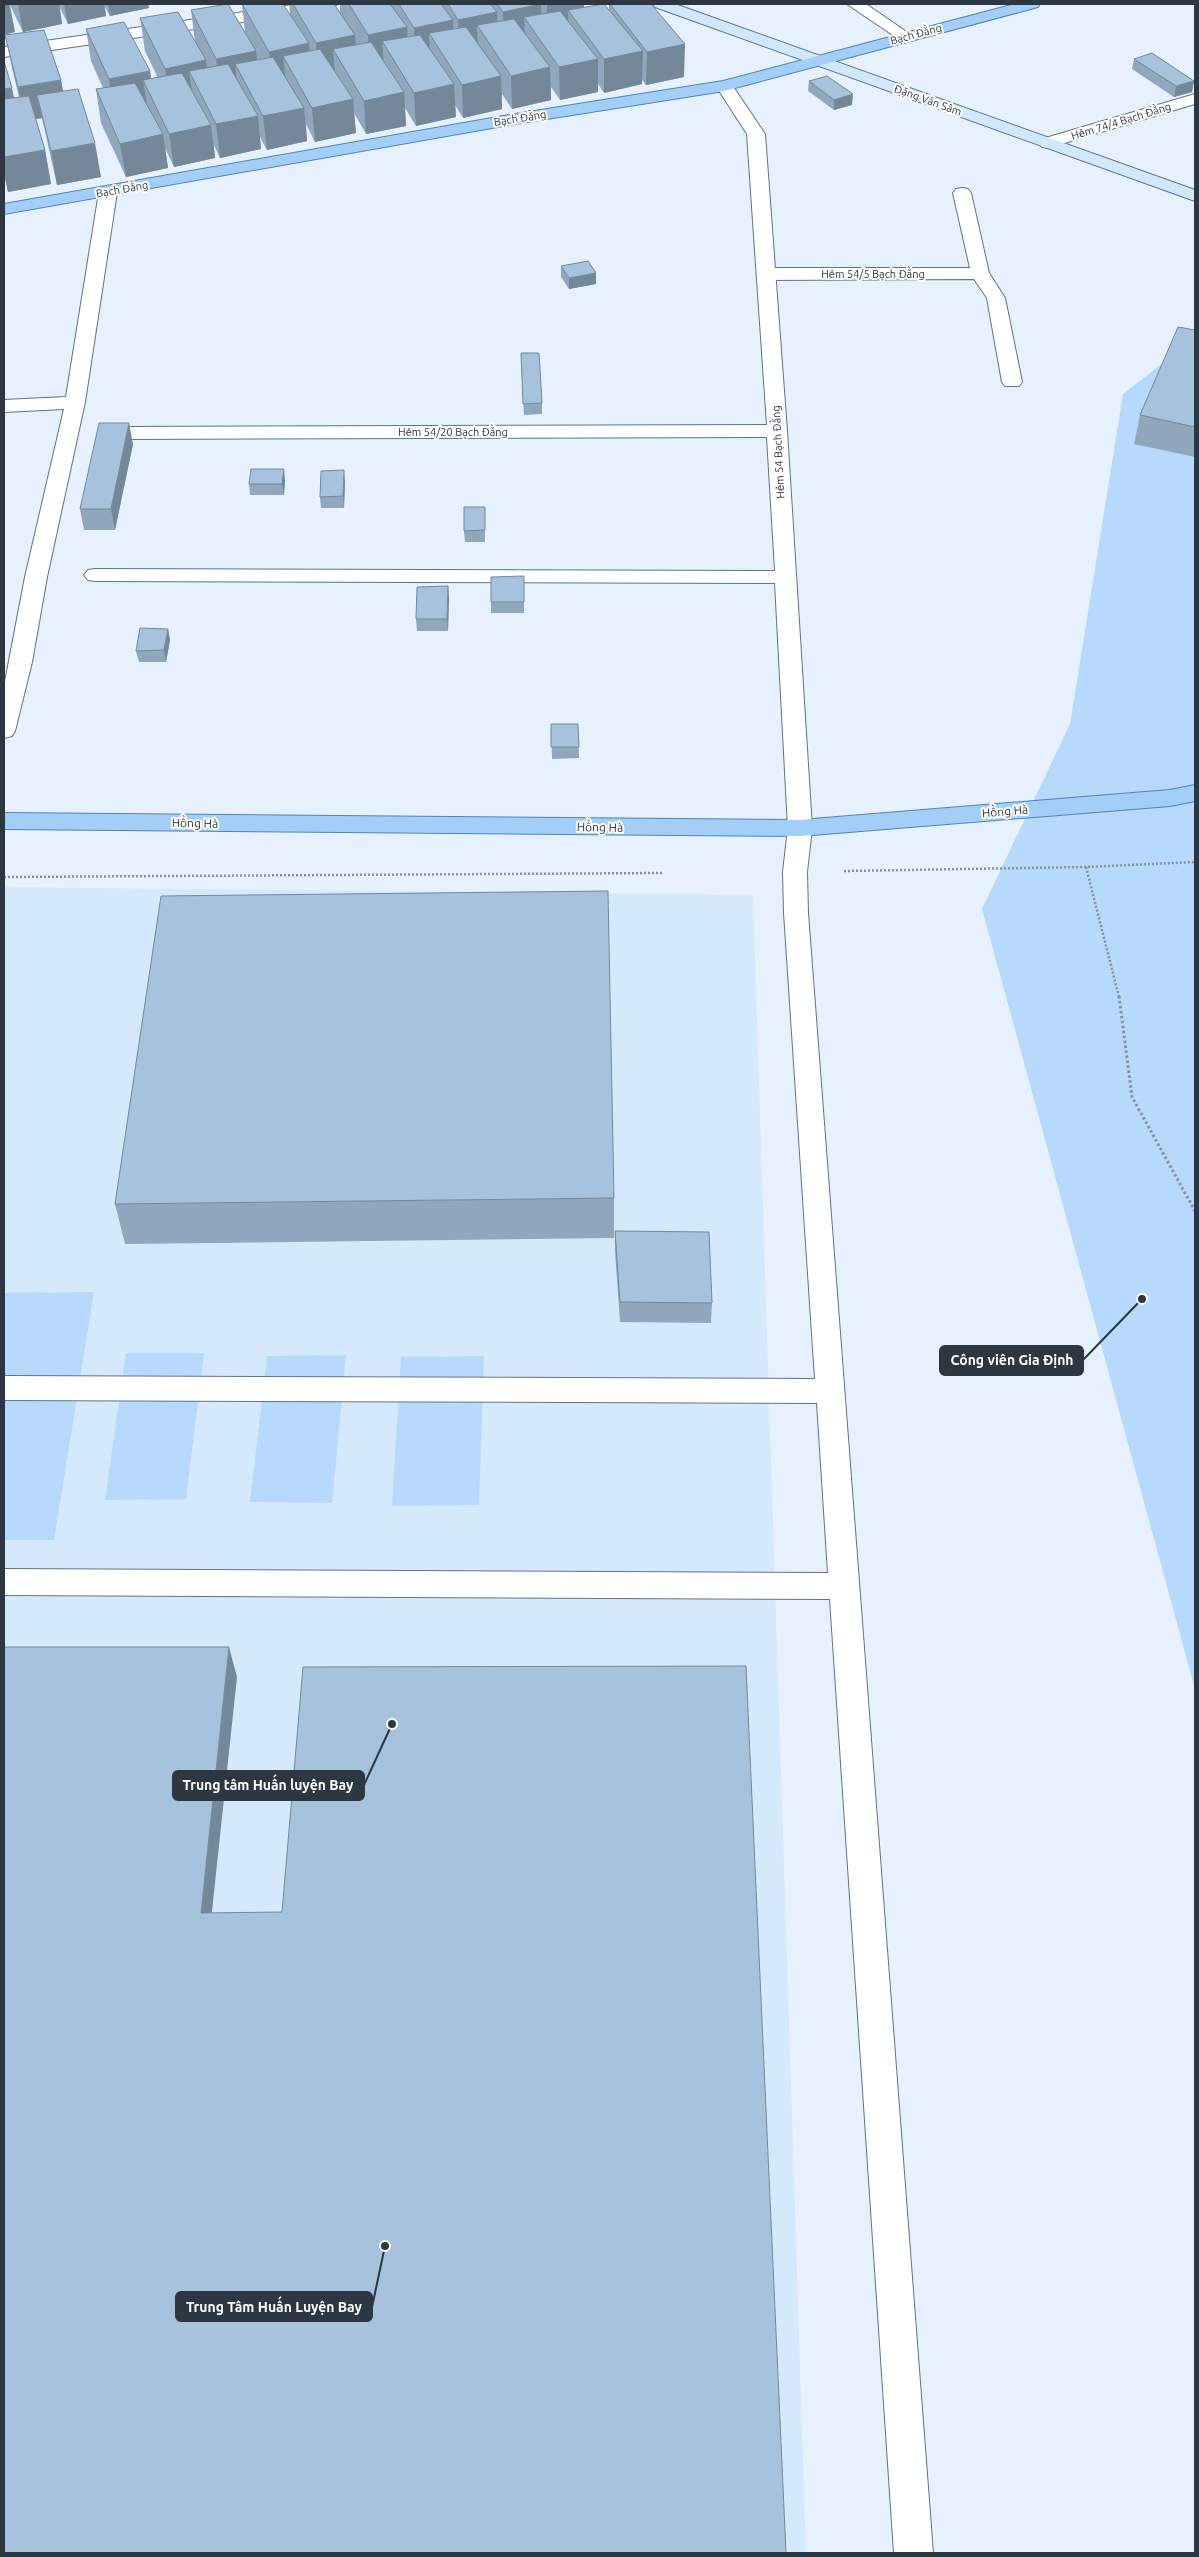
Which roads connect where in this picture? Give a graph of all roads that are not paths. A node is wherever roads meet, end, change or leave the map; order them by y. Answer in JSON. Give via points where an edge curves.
{"nodes":[{"id":1,"x":330,"y":4,"type":"edge"},
{"id":2,"x":661,"y":4,"type":"edge"},
{"id":3,"x":855,"y":4,"type":"edge"},
{"id":4,"x":1032,"y":4,"type":"edge"},
{"id":5,"x":906,"y":37,"type":"junction"},
{"id":6,"x":4,"y":52,"type":"edge"},
{"id":7,"x":818,"y":60,"type":"junction"},
{"id":8,"x":724,"y":86,"type":"junction"},
{"id":9,"x":1195,"y":99,"type":"edge"},
{"id":10,"x":1048,"y":144,"type":"junction"},
{"id":11,"x":108,"y":192,"type":"junction"},
{"id":12,"x":962,"y":193,"type":"dead end"},
{"id":13,"x":1195,"y":196,"type":"edge"},
{"id":14,"x":4,"y":209,"type":"edge"},
{"id":15,"x":980,"y":273,"type":"junction"},
{"id":16,"x":766,"y":274,"type":"junction"},
{"id":17,"x":1012,"y":382,"type":"dead end"},
{"id":18,"x":75,"y":402,"type":"junction"},
{"id":19,"x":4,"y":406,"type":"edge"},
{"id":20,"x":777,"y":432,"type":"junction"},
{"id":21,"x":129,"y":433,"type":"edge"},
{"id":22,"x":95,"y":575,"type":"dead end"},
{"id":23,"x":784,"y":578,"type":"junction"},
{"id":24,"x":12,"y":662,"type":"edge"},
{"id":25,"x":4,"y":731,"type":"edge"},
{"id":26,"x":1195,"y":793,"type":"edge"},
{"id":27,"x":4,"y":821,"type":"edge"},
{"id":28,"x":800,"y":828,"type":"junction"},
{"id":29,"x":4,"y":1388,"type":"edge"},
{"id":30,"x":829,"y":1391,"type":"junction"},
{"id":31,"x":4,"y":1582,"type":"edge"},
{"id":32,"x":843,"y":1586,"type":"junction"},
{"id":33,"x":914,"y":2553,"type":"edge"}],
"edges":[{"from":1,"to":6,"type":"street"},
{"from":2,"to":7,"type":"street","name":"Đặng Văn Sâm"},
{"from":3,"to":5,"type":"street"},
{"from":4,"to":5,"type":"main road","name":"Bạch Đằng"},
{"from":5,"to":7,"type":"main road","name":"Bạch Đằng"},
{"from":7,"to":8,"type":"main road","name":"Bạch Đằng"},
{"from":7,"to":10,"type":"street","name":"Đặng Văn Sâm"},
{"from":8,"to":11,"type":"main road","name":"Bạch Đằng","via":[[509,120]]},
{"from":8,"to":16,"type":"street","name":"Hẻm 54 Bạch Đằng","via":[[756,134]]},
{"from":9,"to":10,"type":"street","name":"Hẻm 74/4 Bạch Đằng"},
{"from":10,"to":13,"type":"street","name":"Đặng Văn Sâm"},
{"from":11,"to":14,"type":"main road","name":"Bạch Đằng"},
{"from":11,"to":18,"type":"street"},
{"from":12,"to":15,"type":"street"},
{"from":15,"to":16,"type":"street","name":"Hẻm 54/5 Bạch Đằng"},
{"from":15,"to":17,"type":"street","via":[[996,298]]},
{"from":16,"to":20,"type":"street","name":"Hẻm 54 Bạch Đằng"},
{"from":18,"to":19,"type":"street"},
{"from":18,"to":24,"type":"street","via":[[36,577]]},
{"from":20,"to":21,"type":"street","name":"Hẻm 54/20 Bạch Đằng"},
{"from":20,"to":23,"type":"street","name":"Hẻm 54 Bạch Đằng"},
{"from":22,"to":23,"type":"street"},
{"from":23,"to":28,"type":"street","name":"Hẻm 54 Bạch Đằng"},
{"from":24,"to":25,"type":"street"},
{"from":26,"to":28,"type":"main road","name":"Hồng Hà","via":[[1170,798]]},
{"from":27,"to":28,"type":"main road","name":"Hồng Hà"},
{"from":28,"to":30,"type":"street","name":"Hẻm 54 Bạch Đằng","via":[[795,872]]},
{"from":29,"to":30,"type":"street"},
{"from":30,"to":32,"type":"street","name":"Hẻm 54 Bạch Đằng"},
{"from":31,"to":32,"type":"street"},
{"from":32,"to":33,"type":"street","name":"Hẻm 54 Bạch Đằng"}]}
